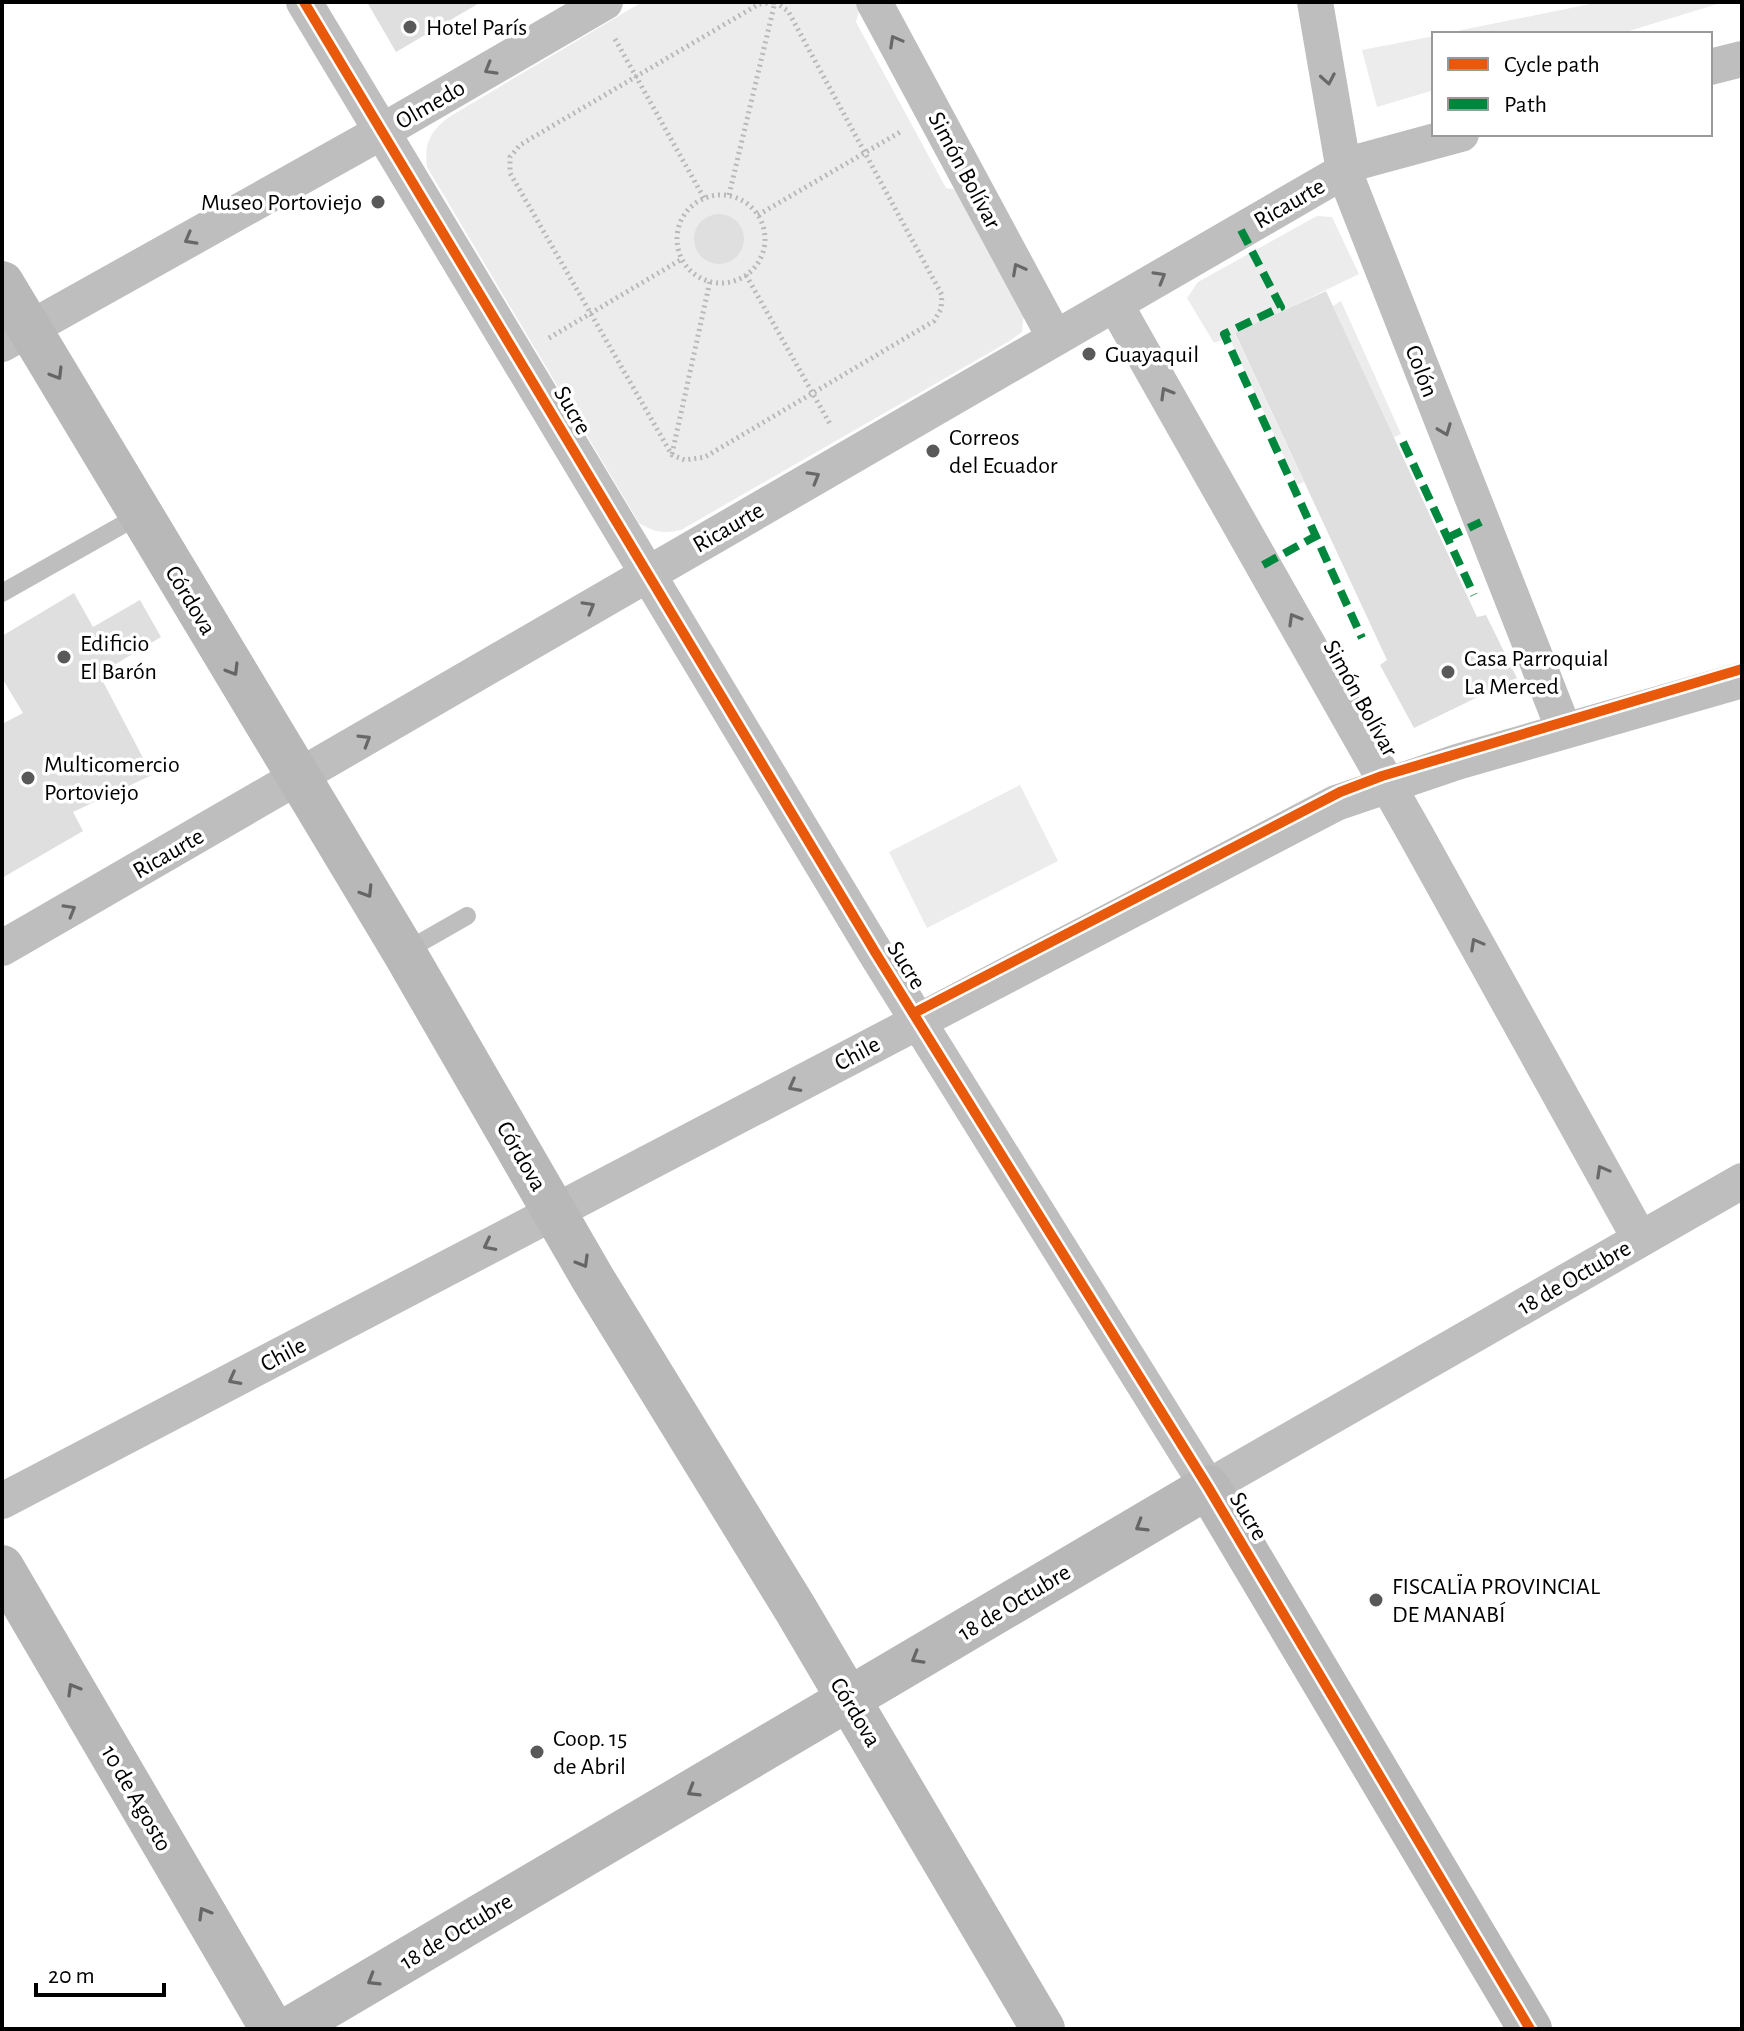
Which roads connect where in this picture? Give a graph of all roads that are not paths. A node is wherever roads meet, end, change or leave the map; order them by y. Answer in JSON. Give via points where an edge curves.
{"nodes":[{"id":1,"x":304,"y":2,"type":"edge"},
{"id":2,"x":874,"y":2,"type":"edge"},
{"id":3,"x":1315,"y":2,"type":"edge"},
{"id":4,"x":601,"y":5,"type":"edge"},
{"id":5,"x":383,"y":131,"type":"junction"},
{"id":6,"x":1454,"y":136,"type":"edge"},
{"id":7,"x":1343,"y":168,"type":"junction"},
{"id":8,"x":2,"y":283,"type":"edge"},
{"id":9,"x":1115,"y":304,"type":"junction"},
{"id":10,"x":16,"y":336,"type":"edge"},
{"id":11,"x":1055,"y":338,"type":"junction"},
{"id":12,"x":140,"y":515,"type":"junction"},
{"id":13,"x":646,"y":574,"type":"junction"},
{"id":14,"x":2,"y":593,"type":"edge"},
{"id":15,"x":1742,"y":680,"type":"edge"},
{"id":16,"x":1564,"y":730,"type":"junction"},
{"id":17,"x":298,"y":779,"type":"junction"},
{"id":18,"x":1387,"y":784,"type":"junction"},
{"id":19,"x":467,"y":916,"type":"dead end"},
{"id":20,"x":2,"y":948,"type":"edge"},
{"id":21,"x":404,"y":952,"type":"junction"},
{"id":22,"x":918,"y":1021,"type":"junction"},
{"id":23,"x":1742,"y":1181,"type":"edge"},
{"id":24,"x":554,"y":1212,"type":"junction"},
{"id":25,"x":1640,"y":1239,"type":"junction"},
{"id":26,"x":1208,"y":1487,"type":"junction"},
{"id":27,"x":2,"y":1501,"type":"edge"},
{"id":28,"x":2,"y":1567,"type":"edge"},
{"id":29,"x":848,"y":1698,"type":"junction"},
{"id":30,"x":272,"y":2029,"type":"edge"},
{"id":31,"x":289,"y":2029,"type":"edge"},
{"id":32,"x":1043,"y":2029,"type":"edge"},
{"id":33,"x":1530,"y":2029,"type":"edge"}],
"edges":[{"from":1,"to":5,"type":"street","name":"Sucre"},
{"from":11,"to":2,"type":"street","name":"Simón Bolívar","one_way":true},
{"from":3,"to":7,"type":"street","name":"Colón","one_way":true},
{"from":4,"to":5,"type":"street","name":"Olmedo","one_way":true},
{"from":5,"to":10,"type":"street","name":"Olmedo","one_way":true},
{"from":5,"to":13,"type":"street","name":"Sucre"},
{"from":6,"to":7,"type":"street","name":"Ricaurte"},
{"from":9,"to":7,"type":"street","name":"Ricaurte","one_way":true},
{"from":7,"to":16,"type":"street","name":"Colón","one_way":true},
{"from":8,"to":10,"type":"street","name":"Córdova"},
{"from":9,"to":11,"type":"street","name":"Ricaurte"},
{"from":18,"to":9,"type":"street","name":"Simón Bolívar","one_way":true},
{"from":10,"to":12,"type":"street","name":"Córdova","one_way":true},
{"from":13,"to":11,"type":"street","name":"Ricaurte","one_way":true},
{"from":12,"to":14,"type":"lane"},
{"from":12,"to":17,"type":"street","name":"Córdova","one_way":true},
{"from":17,"to":13,"type":"street","name":"Ricaurte","one_way":true},
{"from":13,"to":22,"type":"street","name":"Sucre"},
{"from":15,"to":16,"type":"street","name":"Chile"},
{"from":16,"to":18,"type":"street","name":"Chile"},
{"from":20,"to":17,"type":"street","name":"Ricaurte","one_way":true},
{"from":17,"to":21,"type":"street","name":"Córdova","one_way":true},
{"from":18,"to":22,"type":"street","name":"Chile","via":[[1315,813]]},
{"from":25,"to":18,"type":"street","name":"Simón Bolívar","one_way":true},
{"from":19,"to":21,"type":"lane"},
{"from":21,"to":24,"type":"street","name":"Córdova"},
{"from":22,"to":24,"type":"street","name":"Chile","one_way":true},
{"from":22,"to":26,"type":"street","name":"Sucre"},
{"from":23,"to":25,"type":"street","name":"18 de Octubre"},
{"from":24,"to":27,"type":"street","name":"Chile","one_way":true},
{"from":24,"to":29,"type":"street","name":"Córdova","one_way":true},
{"from":25,"to":26,"type":"street","name":"18 de Octubre"},
{"from":26,"to":29,"type":"street","name":"18 de Octubre","one_way":true},
{"from":26,"to":33,"type":"street","name":"Sucre"},
{"from":30,"to":28,"type":"street","name":"10 de Agosto","one_way":true},
{"from":29,"to":31,"type":"street","name":"18 de Octubre","one_way":true},
{"from":29,"to":32,"type":"street","name":"Córdova"}]}
